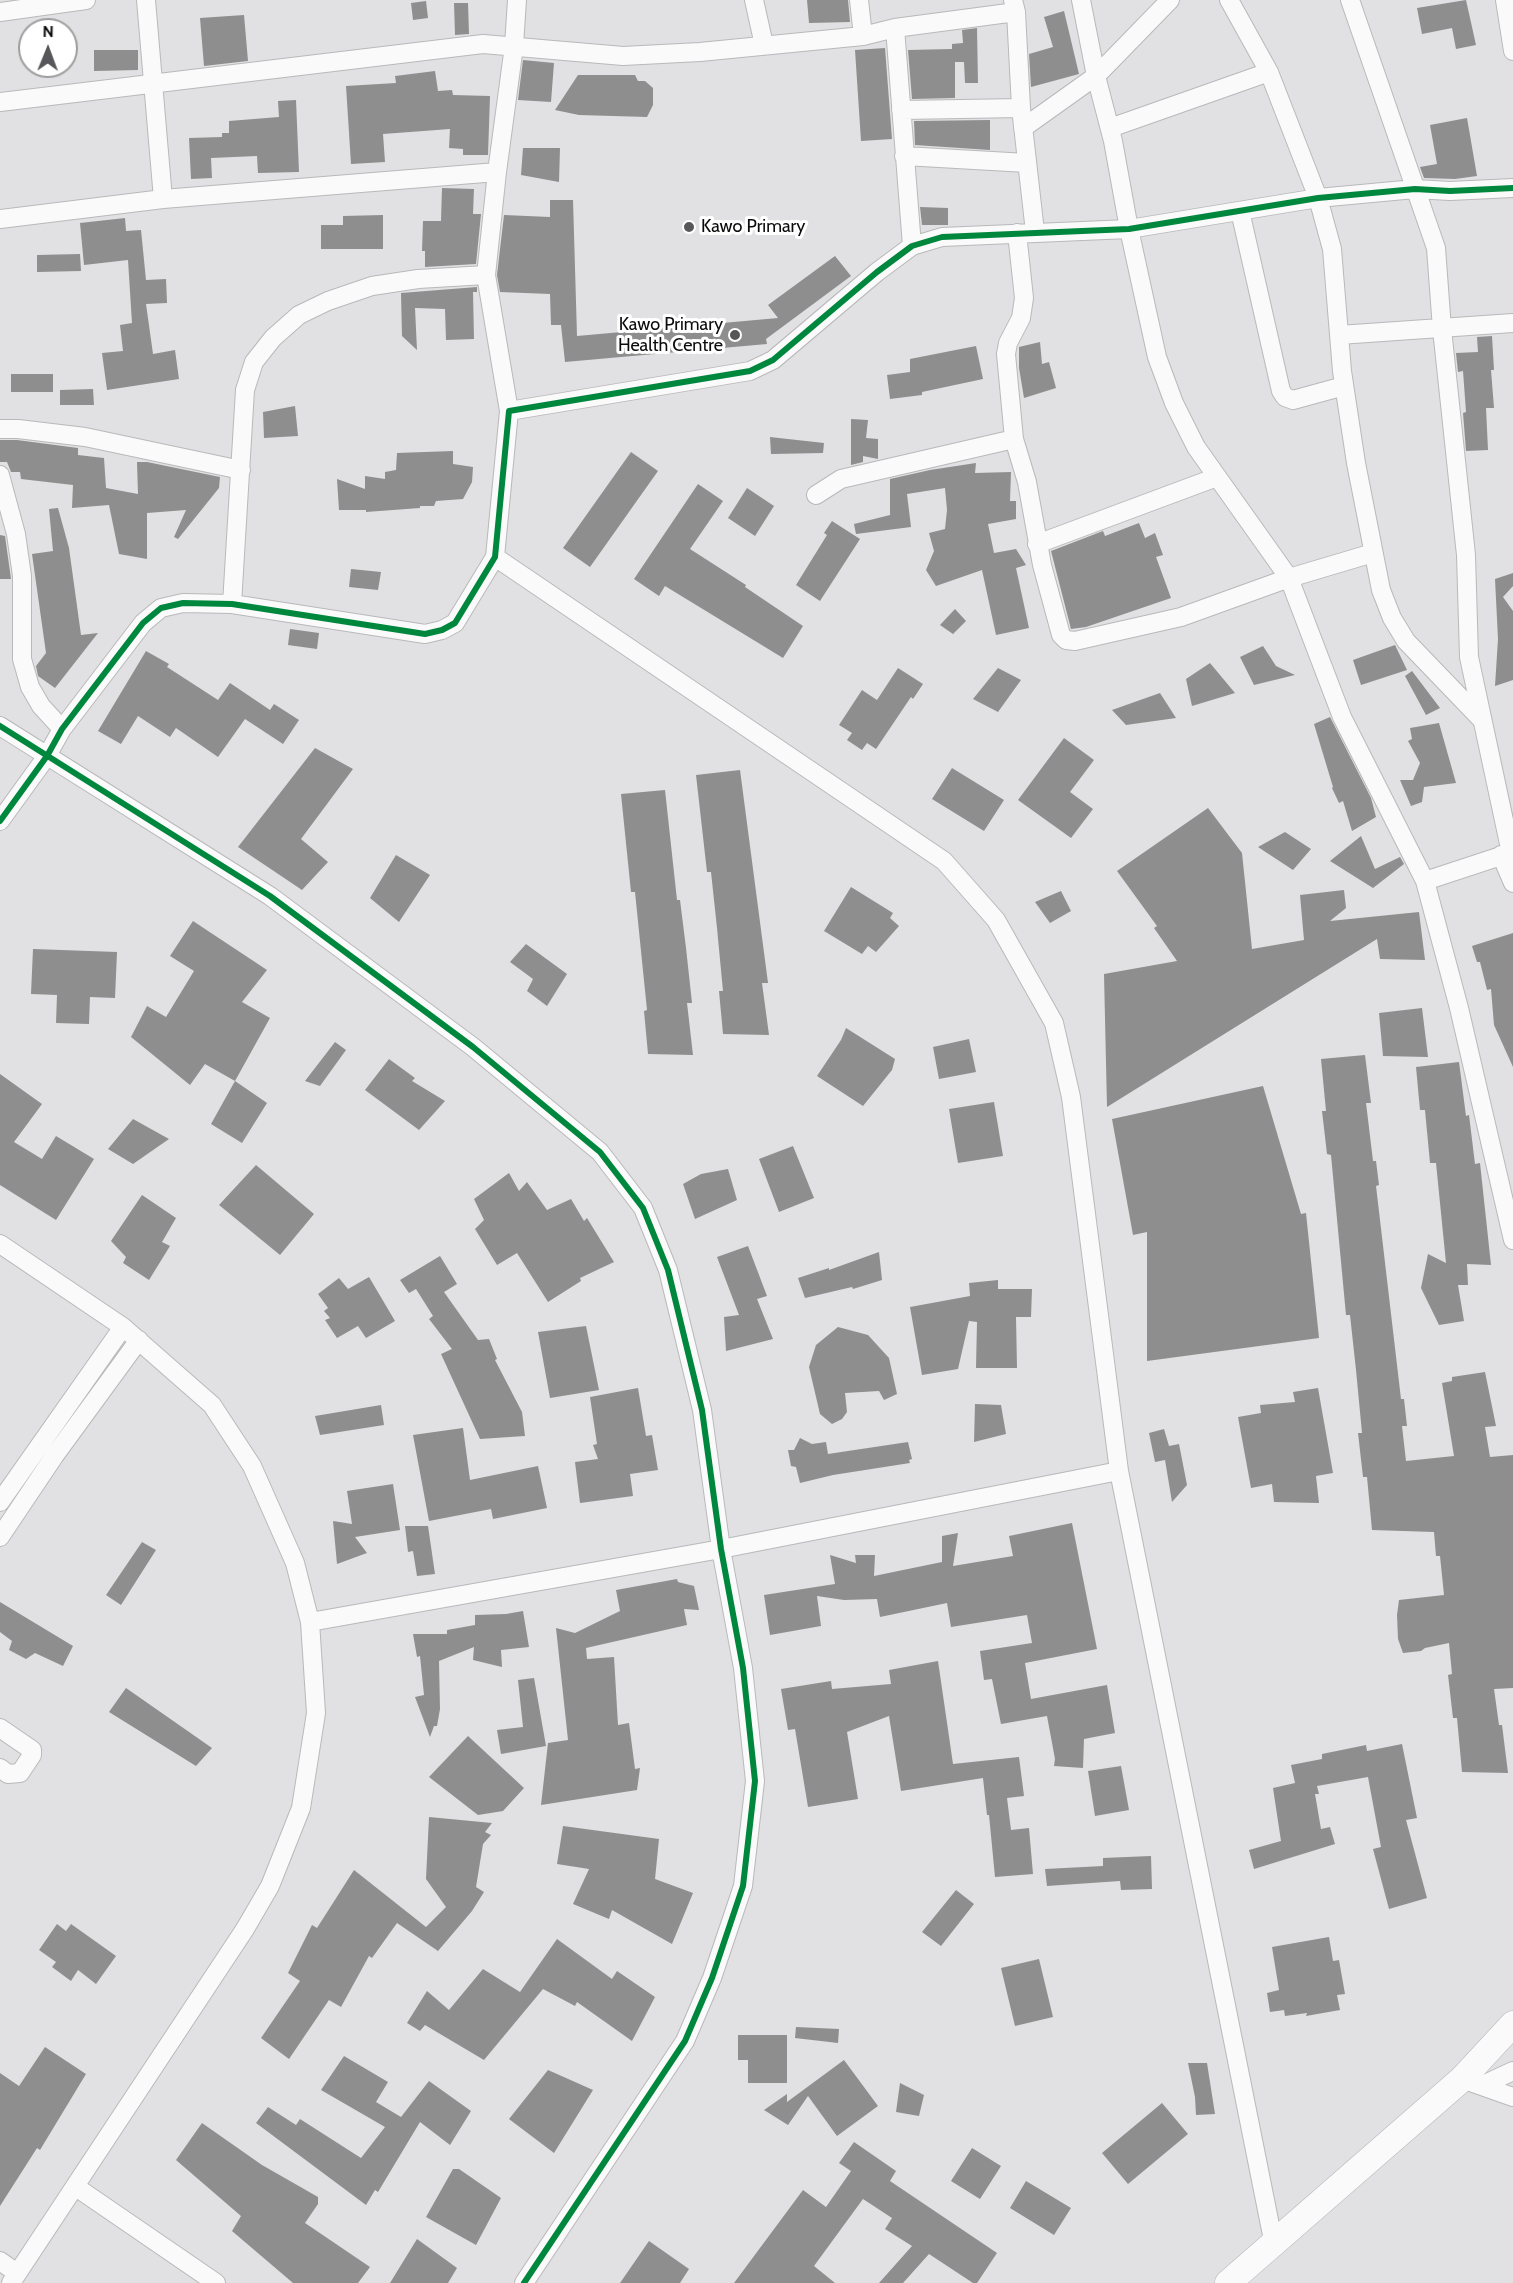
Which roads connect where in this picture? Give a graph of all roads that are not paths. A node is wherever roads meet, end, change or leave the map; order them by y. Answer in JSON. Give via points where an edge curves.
{"nodes":[{"id":1,"x":86,"y":0,"type":"edge"},
{"id":2,"x":146,"y":0,"type":"edge"},
{"id":3,"x":517,"y":0,"type":"edge"},
{"id":4,"x":754,"y":0,"type":"edge"},
{"id":5,"x":859,"y":0,"type":"edge"},
{"id":6,"x":1082,"y":0,"type":"edge"},
{"id":7,"x":1170,"y":0,"type":"edge"},
{"id":8,"x":1229,"y":0,"type":"edge"},
{"id":9,"x":1350,"y":0,"type":"edge"},
{"id":10,"x":1505,"y":0,"type":"edge"},
{"id":11,"x":1014,"y":6,"type":"edge"},
{"id":12,"x":0,"y":12,"type":"edge"},
{"id":13,"x":895,"y":28,"type":"junction"},
{"id":14,"x":863,"y":36,"type":"junction"},
{"id":15,"x":764,"y":45,"type":"junction"},
{"id":16,"x":514,"y":46,"type":"junction"},
{"id":17,"x":1513,"y":51,"type":"edge"},
{"id":18,"x":1269,"y":72,"type":"junction"},
{"id":19,"x":1096,"y":76,"type":"junction"},
{"id":20,"x":153,"y":83,"type":"junction"},
{"id":21,"x":0,"y":102,"type":"edge"},
{"id":22,"x":1021,"y":108,"type":"junction"},
{"id":23,"x":901,"y":110,"type":"junction"},
{"id":24,"x":1023,"y":128,"type":"junction"},
{"id":25,"x":1110,"y":128,"type":"junction"},
{"id":26,"x":904,"y":156,"type":"junction"},
{"id":27,"x":1027,"y":163,"type":"junction"},
{"id":28,"x":497,"y":171,"type":"junction"},
{"id":29,"x":1513,"y":188,"type":"edge"},
{"id":30,"x":1415,"y":189,"type":"junction"},
{"id":31,"x":1318,"y":198,"type":"junction"},
{"id":32,"x":163,"y":199,"type":"junction"},
{"id":33,"x":1240,"y":211,"type":"junction"},
{"id":34,"x":0,"y":219,"type":"edge"},
{"id":35,"x":1129,"y":229,"type":"junction"},
{"id":36,"x":1026,"y":233,"type":"junction"},
{"id":37,"x":912,"y":246,"type":"junction"},
{"id":38,"x":486,"y":275,"type":"junction"},
{"id":39,"x":1513,"y":323,"type":"edge"},
{"id":40,"x":1442,"y":329,"type":"junction"},
{"id":41,"x":1339,"y":335,"type":"junction"},
{"id":42,"x":1344,"y":386,"type":"junction"},
{"id":43,"x":509,"y":411,"type":"junction"},
{"id":44,"x":0,"y":429,"type":"edge"},
{"id":45,"x":1014,"y":439,"type":"junction"},
{"id":46,"x":241,"y":470,"type":"junction"},
{"id":47,"x":0,"y":475,"type":"edge"},
{"id":48,"x":1217,"y":477,"type":"junction"},
{"id":49,"x":816,"y":495,"type":"dead end"},
{"id":50,"x":1037,"y":544,"type":"junction"},
{"id":51,"x":1373,"y":553,"type":"junction"},
{"id":52,"x":495,"y":556,"type":"junction"},
{"id":53,"x":1289,"y":578,"type":"junction"},
{"id":54,"x":232,"y":604,"type":"junction"},
{"id":55,"x":1482,"y":720,"type":"junction"},
{"id":56,"x":0,"y":726,"type":"edge"},
{"id":57,"x":62,"y":729,"type":"junction"},
{"id":58,"x":47,"y":756,"type":"junction"},
{"id":59,"x":0,"y":821,"type":"edge"},
{"id":60,"x":1508,"y":853,"type":"edge"},
{"id":61,"x":1425,"y":881,"type":"junction"},
{"id":62,"x":1513,"y":883,"type":"edge"},
{"id":63,"x":1513,"y":1240,"type":"edge"},
{"id":64,"x":0,"y":1244,"type":"edge"},
{"id":65,"x":123,"y":1327,"type":"junction"},
{"id":66,"x":140,"y":1340,"type":"junction"},
{"id":67,"x":40,"y":1445,"type":"junction"},
{"id":68,"x":55,"y":1455,"type":"junction"},
{"id":69,"x":1119,"y":1471,"type":"junction"},
{"id":70,"x":0,"y":1502,"type":"edge"},
{"id":71,"x":0,"y":1537,"type":"edge"},
{"id":72,"x":721,"y":1549,"type":"junction"},
{"id":73,"x":310,"y":1622,"type":"junction"},
{"id":74,"x":0,"y":1728,"type":"edge"},
{"id":75,"x":0,"y":1768,"type":"edge"},
{"id":76,"x":1513,"y":2024,"type":"edge"},
{"id":77,"x":1513,"y":2071,"type":"edge"},
{"id":78,"x":1473,"y":2082,"type":"junction"},
{"id":79,"x":1513,"y":2097,"type":"edge"},
{"id":80,"x":76,"y":2187,"type":"junction"},
{"id":81,"x":1275,"y":2245,"type":"junction"},
{"id":82,"x":0,"y":2261,"type":"edge"},
{"id":83,"x":14,"y":2278,"type":"edge"},
{"id":84,"x":216,"y":2283,"type":"edge"},
{"id":85,"x":524,"y":2283,"type":"edge"},
{"id":86,"x":1228,"y":2283,"type":"edge"}],
"edges":[{"from":1,"to":12,"type":"street"},
{"from":2,"to":20,"type":"street"},
{"from":3,"to":16,"type":"street"},
{"from":4,"to":15,"type":"street"},
{"from":5,"to":14,"type":"street"},
{"from":6,"to":19,"type":"street"},
{"from":7,"to":19,"type":"street"},
{"from":8,"to":18,"type":"street"},
{"from":9,"to":30,"type":"street"},
{"from":10,"to":17,"type":"street"},
{"from":11,"to":13,"type":"street"},
{"from":11,"to":22,"type":"street"},
{"from":13,"to":14,"type":"street"},
{"from":13,"to":23,"type":"street"},
{"from":14,"to":15,"type":"street"},
{"from":15,"to":16,"type":"street","via":[[623,56]]},
{"from":16,"to":20,"type":"street","via":[[483,44]]},
{"from":16,"to":28,"type":"street"},
{"from":18,"to":25,"type":"street"},
{"from":18,"to":31,"type":"street"},
{"from":19,"to":24,"type":"street"},
{"from":19,"to":25,"type":"street"},
{"from":20,"to":21,"type":"street"},
{"from":20,"to":32,"type":"street"},
{"from":22,"to":23,"type":"street"},
{"from":22,"to":24,"type":"street"},
{"from":23,"to":26,"type":"street"},
{"from":24,"to":27,"type":"street"},
{"from":25,"to":35,"type":"street"},
{"from":26,"to":27,"type":"street"},
{"from":26,"to":37,"type":"street"},
{"from":27,"to":36,"type":"street"},
{"from":28,"to":32,"type":"street"},
{"from":28,"to":38,"type":"street"},
{"from":29,"to":30,"type":"street"},
{"from":30,"to":31,"type":"street"},
{"from":30,"to":40,"type":"street","via":[[1436,248]]},
{"from":31,"to":33,"type":"street"},
{"from":31,"to":41,"type":"street","via":[[1332,249]]},
{"from":32,"to":34,"type":"street"},
{"from":33,"to":35,"type":"street"},
{"from":33,"to":42,"type":"street","via":[[1281,391],[1293,400]]},
{"from":35,"to":36,"type":"street"},
{"from":35,"to":48,"type":"street","via":[[1157,357],[1196,447]]},
{"from":36,"to":37,"type":"street","via":[[942,237]]},
{"from":36,"to":45,"type":"street","via":[[1021,318],[1006,354]]},
{"from":37,"to":43,"type":"street","via":[[773,360],[750,371]]},
{"from":38,"to":43,"type":"street"},
{"from":38,"to":46,"type":"street","via":[[372,286],[299,315],[254,362],[245,390]]},
{"from":39,"to":40,"type":"street"},
{"from":40,"to":41,"type":"street"},
{"from":40,"to":55,"type":"street","via":[[1466,555],[1469,657]]},
{"from":41,"to":42,"type":"street"},
{"from":42,"to":51,"type":"street"},
{"from":43,"to":52,"type":"street"},
{"from":44,"to":46,"type":"street","via":[[86,437]]},
{"from":45,"to":49,"type":"street","via":[[841,479]]},
{"from":45,"to":50,"type":"street","via":[[1027,482]]},
{"from":46,"to":54,"type":"street"},
{"from":47,"to":57,"type":"street","via":[[16,534],[22,576],[22,659],[30,687]]},
{"from":48,"to":50,"type":"street"},
{"from":48,"to":53,"type":"street"},
{"from":50,"to":53,"type":"street","via":[[1061,635],[1066,640],[1181,617]]},
{"from":51,"to":53,"type":"street"},
{"from":51,"to":55,"type":"street","via":[[1381,590],[1406,641]]},
{"from":52,"to":54,"type":"street","via":[[455,623],[433,632]]},
{"from":52,"to":69,"type":"street","via":[[944,861],[996,920],[1054,1023],[1071,1097]]},
{"from":53,"to":61,"type":"street","via":[[1342,717]]},
{"from":54,"to":57,"type":"street","via":[[183,603],[161,608],[143,623]]},
{"from":55,"to":60,"type":"street"},
{"from":56,"to":58,"type":"street"},
{"from":57,"to":58,"type":"street"},
{"from":58,"to":59,"type":"street"},
{"from":58,"to":72,"type":"street","via":[[270,896],[473,1047],[600,1152],[643,1208],[668,1270],[702,1410]]},
{"from":60,"to":61,"type":"street"},
{"from":60,"to":62,"type":"street"},
{"from":61,"to":63,"type":"street"},
{"from":64,"to":65,"type":"street"},
{"from":65,"to":66,"type":"street"},
{"from":65,"to":67,"type":"street"},
{"from":66,"to":68,"type":"street"},
{"from":66,"to":73,"type":"street","via":[[212,1405],[252,1466],[295,1563]]},
{"from":67,"to":68,"type":"street"},
{"from":67,"to":70,"type":"street"},
{"from":68,"to":71,"type":"street"},
{"from":69,"to":72,"type":"street"},
{"from":69,"to":81,"type":"street"},
{"from":72,"to":73,"type":"street"},
{"from":72,"to":85,"type":"street","via":[[743,1668],[755,1781],[743,1886],[712,1978],[685,2042]]},
{"from":73,"to":80,"type":"street","via":[[316,1713],[301,1808],[270,1886]]},
{"from":74,"to":75,"type":"street","via":[[33,1750],[20,1773],[8,1774]]},
{"from":76,"to":78,"type":"street"},
{"from":77,"to":78,"type":"street"},
{"from":78,"to":79,"type":"street"},
{"from":78,"to":81,"type":"street"},
{"from":80,"to":83,"type":"street"},
{"from":80,"to":84,"type":"street"},
{"from":81,"to":86,"type":"street"},
{"from":82,"to":83,"type":"street"}]}
